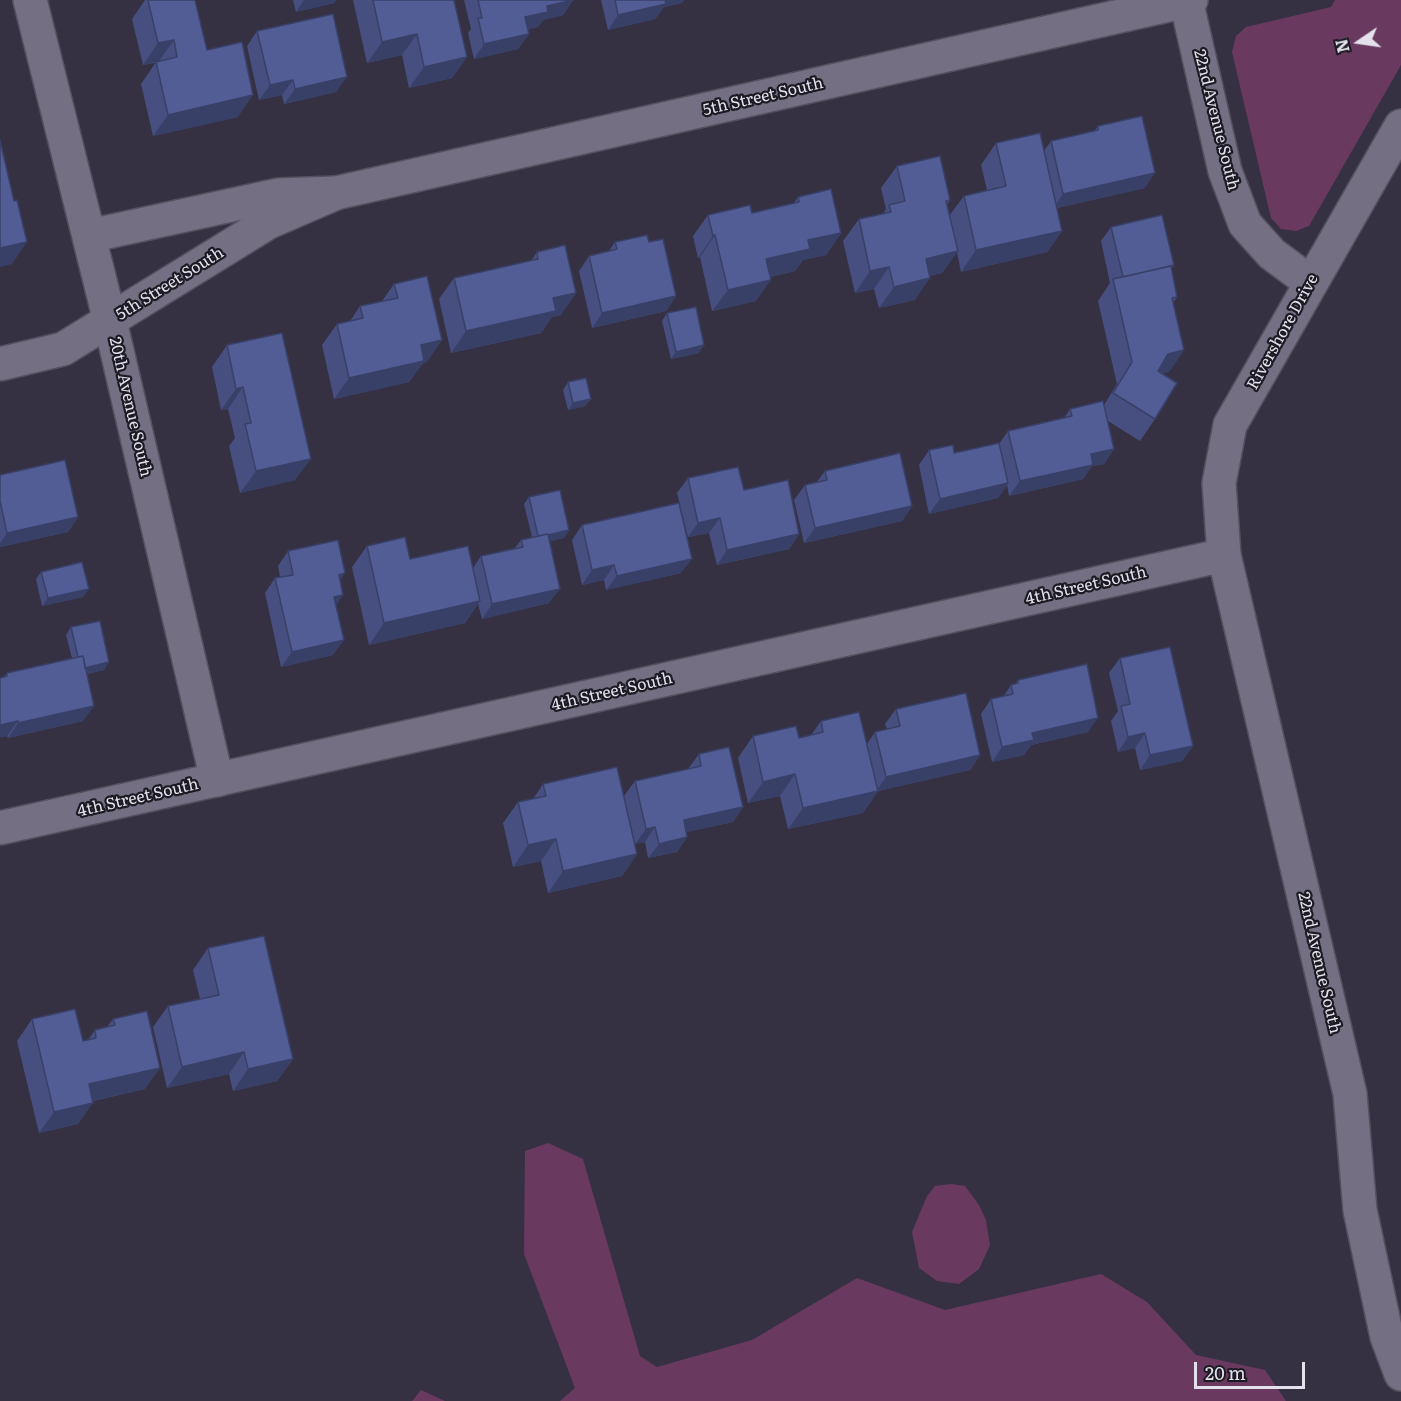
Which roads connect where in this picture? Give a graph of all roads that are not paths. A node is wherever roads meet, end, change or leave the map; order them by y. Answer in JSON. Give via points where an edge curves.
{"nodes":[{"id":1,"x":30,"y":0,"type":"edge"},
{"id":2,"x":1188,"y":0,"type":"edge"},
{"id":3,"x":1401,"y":126,"type":"edge"},
{"id":4,"x":336,"y":193,"type":"junction"},
{"id":5,"x":89,"y":236,"type":"junction"},
{"id":6,"x":1310,"y":282,"type":"junction"},
{"id":7,"x":110,"y":321,"type":"junction"},
{"id":8,"x":0,"y":364,"type":"edge"},
{"id":9,"x":1224,"y":555,"type":"junction"},
{"id":10,"x":217,"y":780,"type":"junction"},
{"id":11,"x":0,"y":828,"type":"edge"},
{"id":12,"x":1401,"y":1374,"type":"edge"}],
"edges":[{"from":1,"to":5,"type":"street","name":"20th Avenue South"},
{"from":2,"to":4,"type":"street","name":"5th Street South"},
{"from":2,"to":6,"type":"street","name":"22nd Avenue South","via":[[1225,171],[1245,224],[1272,254]]},
{"from":3,"to":6,"type":"street","name":"Rivershore Drive"},
{"from":4,"to":5,"type":"street","name":"5th Street South","via":[[278,195]]},
{"from":4,"to":7,"type":"street","name":"5th Street South","via":[[269,222]]},
{"from":5,"to":7,"type":"street","name":"20th Avenue South"},
{"from":6,"to":9,"type":"street","name":"Rivershore Drive","via":[[1230,425],[1219,483]]},
{"from":7,"to":8,"type":"street","name":"5th Street South","via":[[63,349]]},
{"from":7,"to":10,"type":"street","name":"20th Avenue South"},
{"from":9,"to":10,"type":"street","name":"4th Street South"},
{"from":9,"to":12,"type":"street","name":"22nd Avenue South","via":[[1350,1094],[1360,1210],[1387,1337]]},
{"from":10,"to":11,"type":"street","name":"4th Street South"}]}
